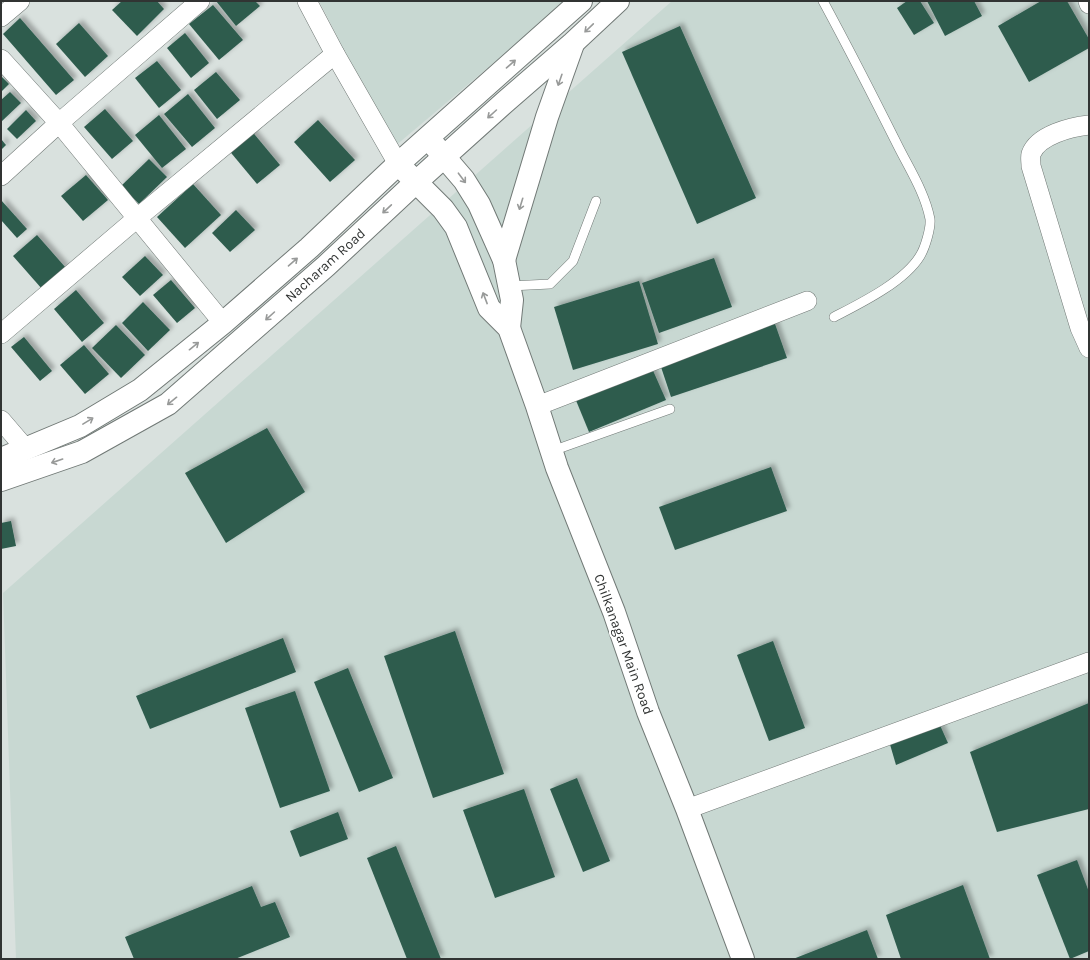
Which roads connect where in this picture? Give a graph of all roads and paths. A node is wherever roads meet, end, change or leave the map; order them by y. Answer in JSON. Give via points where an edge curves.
{"nodes":[{"id":1,"x":20,"y":1,"type":"edge"},
{"id":2,"x":200,"y":1,"type":"edge"},
{"id":3,"x":307,"y":1,"type":"edge"},
{"id":4,"x":581,"y":1,"type":"edge"},
{"id":5,"x":618,"y":1,"type":"edge"},
{"id":6,"x":823,"y":1,"type":"edge"},
{"id":7,"x":1088,"y":1,"type":"edge"},
{"id":8,"x":1089,"y":4,"type":"edge"},
{"id":9,"x":1,"y":17,"type":"edge"},
{"id":10,"x":573,"y":43,"type":"junction"},
{"id":11,"x":335,"y":54,"type":"junction"},
{"id":12,"x":1,"y":59,"type":"edge"},
{"id":13,"x":59,"y":123,"type":"junction"},
{"id":14,"x":1089,"y":125,"type":"edge"},
{"id":15,"x":428,"y":138,"type":"junction"},
{"id":16,"x":444,"y":156,"type":"junction"},
{"id":17,"x":398,"y":164,"type":"junction"},
{"id":18,"x":1,"y":176,"type":"edge"},
{"id":19,"x":415,"y":183,"type":"junction"},
{"id":20,"x":596,"y":200,"type":"dead end"},
{"id":21,"x":136,"y":218,"type":"junction"},
{"id":22,"x":504,"y":260,"type":"junction"},
{"id":23,"x":510,"y":286,"type":"junction"},
{"id":24,"x":807,"y":301,"type":"dead end"},
{"id":25,"x":834,"y":317,"type":"dead end"},
{"id":26,"x":223,"y":323,"type":"junction"},
{"id":27,"x":509,"y":328,"type":"junction"},
{"id":28,"x":1,"y":334,"type":"edge"},
{"id":29,"x":1089,"y":348,"type":"edge"},
{"id":30,"x":537,"y":406,"type":"junction"},
{"id":31,"x":670,"y":408,"type":"dead end"},
{"id":32,"x":1,"y":420,"type":"edge"},
{"id":33,"x":25,"y":448,"type":"junction"},
{"id":34,"x":552,"y":452,"type":"junction"},
{"id":35,"x":1,"y":459,"type":"edge"},
{"id":36,"x":1,"y":480,"type":"edge"},
{"id":37,"x":1089,"y":662,"type":"edge"},
{"id":38,"x":687,"y":809,"type":"junction"},
{"id":39,"x":743,"y":959,"type":"edge"}],
"edges":[{"from":1,"to":9,"type":"street"},
{"from":2,"to":13,"type":"street"},
{"from":3,"to":11,"type":"street"},
{"from":15,"to":4,"type":"main road","name":"Nacharam Road","one_way":true},
{"from":5,"to":10,"type":"main road","name":"Nacharam Road","one_way":true},
{"from":6,"to":25,"type":"lane","via":[[925,200],[930,221],[927,240],[920,256],[902,277]]},
{"from":7,"to":8,"type":"street"},
{"from":10,"to":16,"type":"main road","name":"Nacharam Road","one_way":true},
{"from":10,"to":22,"type":"main road","one_way":true,"via":[[547,117]]},
{"from":11,"to":17,"type":"street"},
{"from":11,"to":21,"type":"street"},
{"from":12,"to":13,"type":"street"},
{"from":13,"to":18,"type":"street"},
{"from":13,"to":21,"type":"street"},
{"from":14,"to":29,"type":"street","via":[[1044,138],[1031,155],[1031,166],[1080,328]]},
{"from":15,"to":16,"type":"main road"},
{"from":15,"to":17,"type":"main road","name":"Nacharam Road"},
{"from":16,"to":19,"type":"main road","name":"Nacharam Road"},
{"from":16,"to":22,"type":"main road","one_way":true,"via":[[464,180],[479,204]]},
{"from":17,"to":19,"type":"main road"},
{"from":26,"to":17,"type":"main road","name":"Nacharam Road","one_way":true,"via":[[309,248]]},
{"from":27,"to":19,"type":"main road","one_way":true,"via":[[489,308],[456,227],[443,209]]},
{"from":19,"to":36,"type":"main road","name":"Nacharam Road","one_way":true,"via":[[326,266],[168,404],[82,452]]},
{"from":20,"to":23,"type":"lane","via":[[573,261],[550,284]]},
{"from":21,"to":26,"type":"street"},
{"from":21,"to":28,"type":"street"},
{"from":22,"to":23,"type":"main road"},
{"from":23,"to":27,"type":"main road","via":[[512,300]]},
{"from":24,"to":30,"type":"street"},
{"from":33,"to":26,"type":"main road","name":"Nacharam Road","one_way":true,"via":[[80,426],[140,390]]},
{"from":27,"to":30,"type":"main road","name":"Chilkanagar Main Road"},
{"from":30,"to":34,"type":"main road","name":"Chilkanagar Main Road"},
{"from":31,"to":34,"type":"lane"},
{"from":32,"to":33,"type":"street"},
{"from":33,"to":35,"type":"main road","name":"Nacharam Road"},
{"from":34,"to":38,"type":"main road","name":"Chilkanagar Main Road","via":[[614,612],[648,712]]},
{"from":37,"to":38,"type":"street"},
{"from":38,"to":39,"type":"main road","name":"Chilkanagar Main Road"}]}
